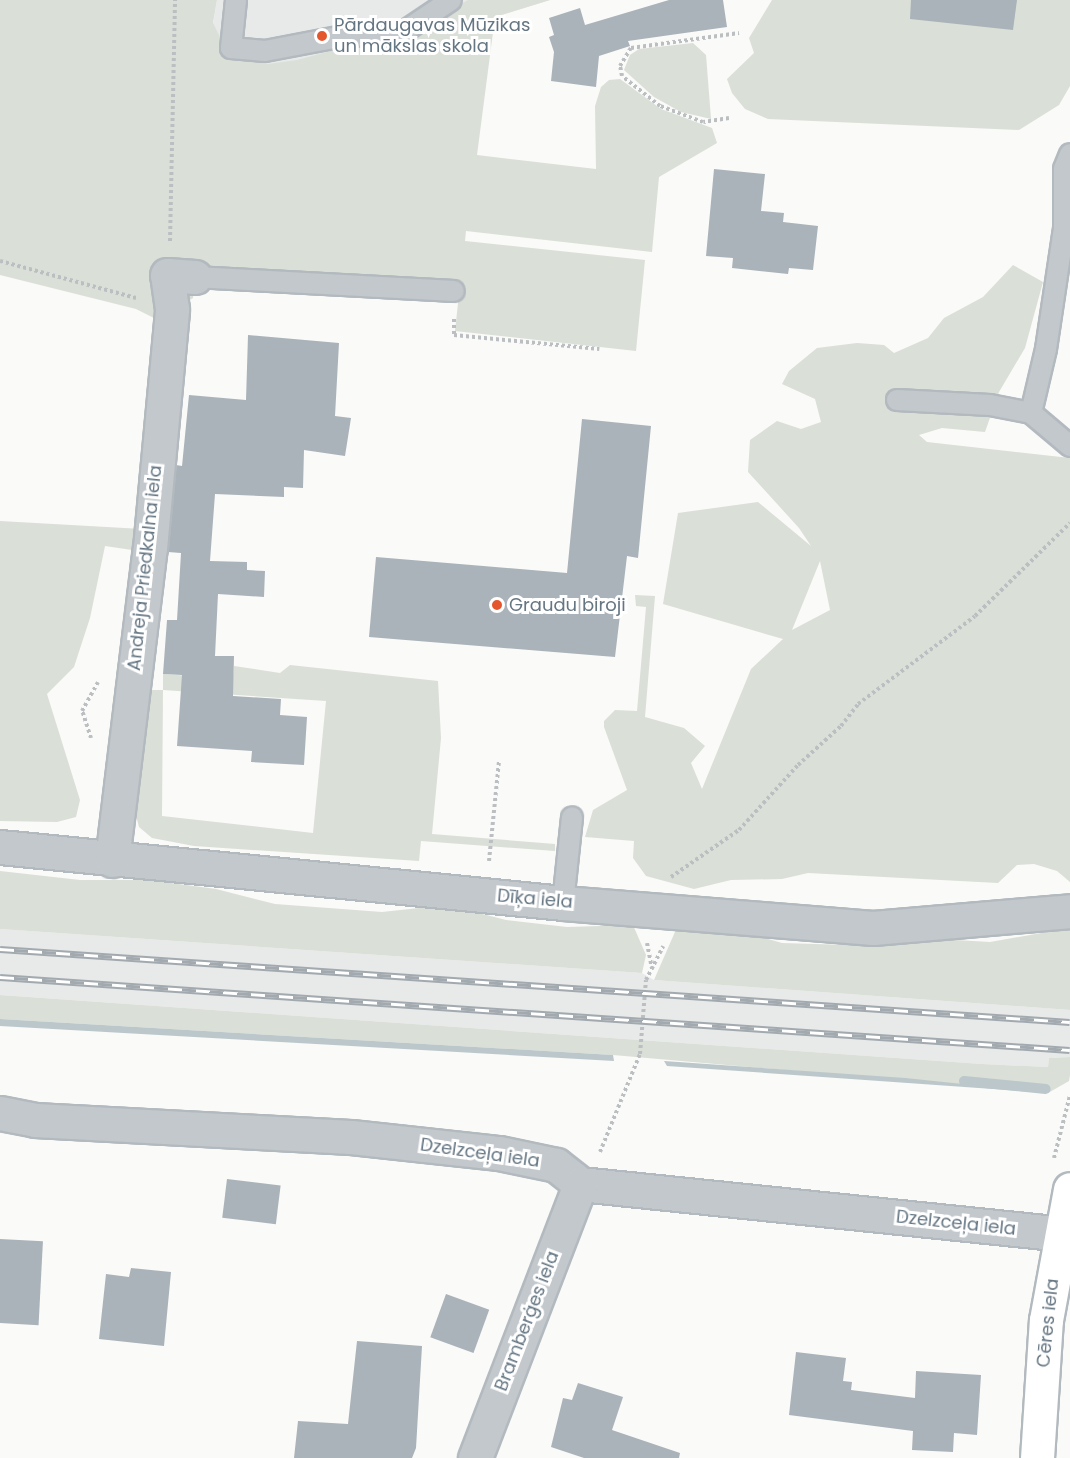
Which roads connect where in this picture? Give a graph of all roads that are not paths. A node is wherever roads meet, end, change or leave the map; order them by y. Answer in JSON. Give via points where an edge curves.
{"nodes":[{"id":1,"x":236,"y":0,"type":"edge"},
{"id":2,"x":451,"y":0,"type":"edge"},
{"id":3,"x":1070,"y":153,"type":"edge"},
{"id":4,"x":181,"y":276,"type":"joint"},
{"id":5,"x":454,"y":291,"type":"road end"},
{"id":6,"x":897,"y":400,"type":"dead end"},
{"id":7,"x":1031,"y":413,"type":"junction"},
{"id":8,"x":1070,"y":446,"type":"edge"},
{"id":9,"x":572,"y":817,"type":"dead end"},
{"id":10,"x":0,"y":847,"type":"edge"},
{"id":11,"x":112,"y":860,"type":"junction"},
{"id":12,"x":563,"y":903,"type":"junction"},
{"id":13,"x":1070,"y":911,"type":"edge"},
{"id":14,"x":0,"y":1113,"type":"edge"},
{"id":15,"x":584,"y":1185,"type":"junction"},
{"id":16,"x":1070,"y":1191,"type":"edge"},
{"id":17,"x":1060,"y":1233,"type":"junction"},
{"id":18,"x":475,"y":1458,"type":"edge"},
{"id":19,"x":1037,"y":1458,"type":"edge"}],
"edges":[{"from":1,"to":2,"type":"lane","via":[[231,48],[265,51],[349,35],[396,38]]},
{"from":3,"to":7,"type":"lane","via":[[1064,169],[1064,229],[1046,349]]},
{"from":4,"to":5,"type":"lane"},
{"from":4,"to":11,"type":"street","name":"Andreja Priedkalna iela","via":[[172,309],[150,548]]},
{"from":6,"to":7,"type":"lane","via":[[990,405]]},
{"from":7,"to":8,"type":"lane"},
{"from":9,"to":12,"type":"lane"},
{"from":10,"to":11,"type":"street","name":"Dīķa iela"},
{"from":11,"to":12,"type":"street","name":"Dīķa iela","via":[[235,868]]},
{"from":12,"to":13,"type":"street","name":"Dīķa iela","via":[[873,928]]},
{"from":14,"to":15,"type":"street","name":"Dzelzceļa iela","via":[[35,1120],[351,1137],[499,1153],[556,1165]]},
{"from":15,"to":17,"type":"street","name":"Dzelzceļa iela"},
{"from":15,"to":18,"type":"street","name":"Bramberģes iela"},
{"from":16,"to":17,"type":"main road","name":"Cēres iela"},
{"from":17,"to":19,"type":"main road","name":"Cēres iela","via":[[1046,1320]]}]}
